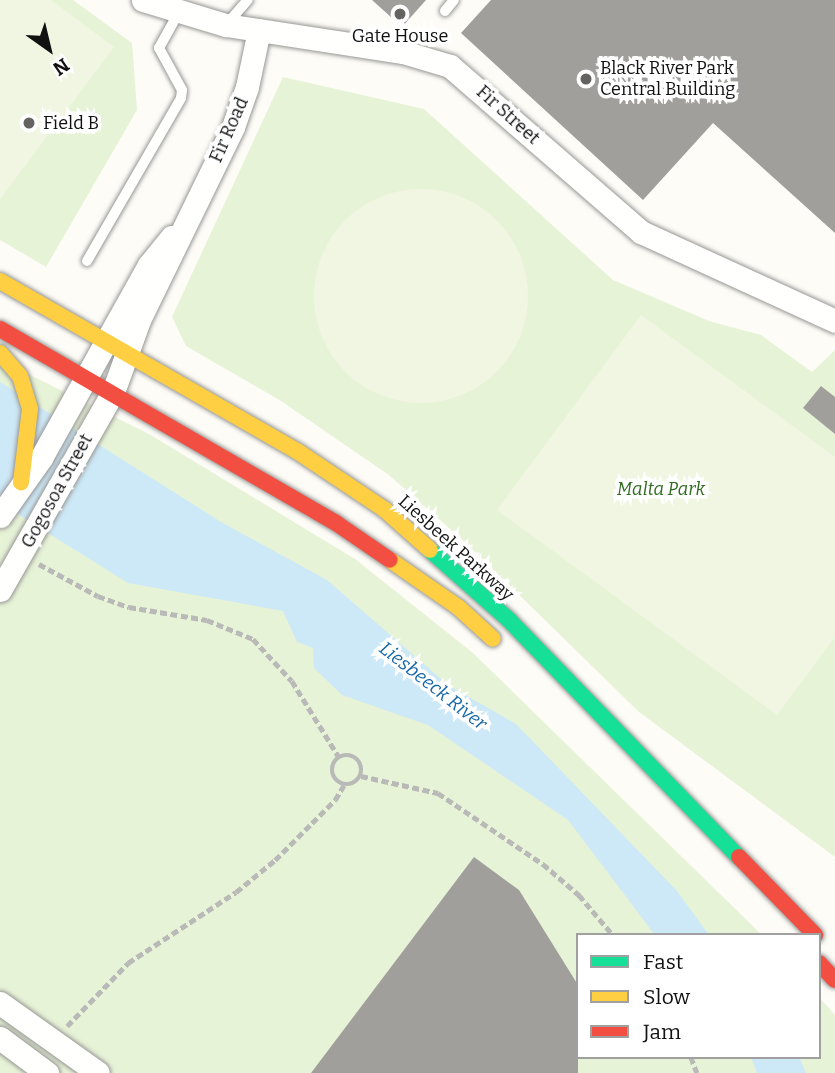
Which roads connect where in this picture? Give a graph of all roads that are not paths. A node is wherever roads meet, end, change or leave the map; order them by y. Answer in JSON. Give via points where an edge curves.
{"nodes":[{"id":1,"x":143,"y":0,"type":"edge"},
{"id":2,"x":248,"y":0,"type":"edge"},
{"id":3,"x":454,"y":0,"type":"edge"},
{"id":4,"x":445,"y":11,"type":"dead end"},
{"id":5,"x":178,"y":14,"type":"junction"},
{"id":6,"x":226,"y":25,"type":"junction"},
{"id":7,"x":259,"y":30,"type":"junction"},
{"id":8,"x":183,"y":224,"type":"junction"},
{"id":9,"x":87,"y":261,"type":"dead end"},
{"id":10,"x":0,"y":281,"type":"edge"},
{"id":11,"x":835,"y":321,"type":"edge"},
{"id":12,"x":0,"y":329,"type":"edge"},
{"id":13,"x":105,"y":342,"type":"junction"},
{"id":14,"x":0,"y":353,"type":"edge"},
{"id":15,"x":127,"y":353,"type":"junction"},
{"id":16,"x":86,"y":377,"type":"junction"},
{"id":17,"x":113,"y":392,"type":"junction"},
{"id":18,"x":21,"y":482,"type":"junction"},
{"id":19,"x":0,"y":516,"type":"edge"},
{"id":20,"x":0,"y":590,"type":"edge"},
{"id":21,"x":504,"y":649,"type":"dead end"},
{"id":22,"x":624,"y":764,"type":"dead end"},
{"id":23,"x":791,"y":909,"type":"junction"},
{"id":24,"x":791,"y":933,"type":"edge"},
{"id":25,"x":813,"y":933,"type":"edge"},
{"id":26,"x":835,"y":934,"type":"edge"},
{"id":27,"x":821,"y":941,"type":"edge"},
{"id":28,"x":835,"y":956,"type":"edge"},
{"id":29,"x":821,"y":965,"type":"edge"},
{"id":30,"x":835,"y":980,"type":"edge"},
{"id":31,"x":0,"y":1003,"type":"edge"},
{"id":32,"x":0,"y":1038,"type":"edge"},
{"id":33,"x":47,"y":1073,"type":"edge"},
{"id":34,"x":98,"y":1073,"type":"edge"}],
"edges":[{"from":1,"to":5,"type":"street","name":"Fir Street"},
{"from":2,"to":6,"type":"lane"},
{"from":3,"to":4,"type":"lane"},
{"from":5,"to":6,"type":"street","name":"Fir Street"},
{"from":5,"to":9,"type":"lane","via":[[159,48],[182,90],[181,98]]},
{"from":6,"to":7,"type":"street","name":"Fir Street"},
{"from":7,"to":8,"type":"street","name":"Fir Road","via":[[237,117]]},
{"from":7,"to":11,"type":"street","name":"Fir Street","via":[[427,57],[450,66],[641,232]]},
{"from":8,"to":13,"type":"street","name":"Fir Road","via":[[149,265]]},
{"from":8,"to":15,"type":"street","name":"Fir Road"},
{"from":10,"to":13,"type":"main road","name":"Liesbeek Parkway"},
{"from":12,"to":16,"type":"main road"},
{"from":13,"to":15,"type":"main road","name":"Liesbeek Parkway"},
{"from":13,"to":16,"type":"street","name":"Fir Road"},
{"from":14,"to":18,"type":"main road","via":[[20,376],[30,409]]},
{"from":15,"to":17,"type":"street","name":"Fir Road"},
{"from":15,"to":23,"type":"main road","name":"Liesbeek Parkway","via":[[352,485],[419,537],[574,685]]},
{"from":16,"to":17,"type":"main road"},
{"from":16,"to":18,"type":"street","name":"Gogosoa Street","via":[[41,458]]},
{"from":17,"to":20,"type":"street","name":"Gogosoa Street"},
{"from":17,"to":21,"type":"main road","via":[[405,567]]},
{"from":18,"to":19,"type":"street","name":"Gogosoa Street"},
{"from":22,"to":24,"type":"main road"},
{"from":23,"to":25,"type":"main road","name":"Liesbeek Parkway"},
{"from":23,"to":26,"type":"main road"},
{"from":27,"to":28,"type":"main road"},
{"from":29,"to":30,"type":"main road"},
{"from":31,"to":34,"type":"street"},
{"from":32,"to":33,"type":"street"}]}
